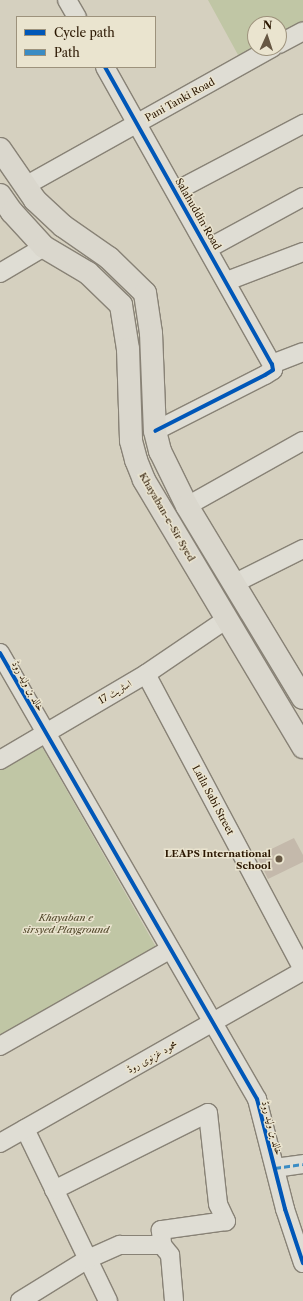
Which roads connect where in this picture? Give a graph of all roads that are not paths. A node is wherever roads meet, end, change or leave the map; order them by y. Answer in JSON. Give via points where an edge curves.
{"nodes":[{"id":1,"x":67,"y":0,"type":"edge"},
{"id":2,"x":76,"y":16,"type":"edge"},
{"id":3,"x":303,"y":30,"type":"edge"},
{"id":4,"x":287,"y":39,"type":"edge"},
{"id":5,"x":258,"y":56,"type":"edge"},
{"id":6,"x":106,"y":68,"type":"edge"},
{"id":7,"x":138,"y":123,"type":"junction"},
{"id":8,"x":303,"y":124,"type":"edge"},
{"id":9,"x":0,"y":149,"type":"edge"},
{"id":10,"x":25,"y":186,"type":"junction"},
{"id":11,"x":176,"y":191,"type":"junction"},
{"id":12,"x":0,"y":195,"type":"edge"},
{"id":13,"x":303,"y":197,"type":"edge"},
{"id":14,"x":44,"y":247,"type":"junction"},
{"id":15,"x":209,"y":248,"type":"junction"},
{"id":16,"x":303,"y":252,"type":"edge"},
{"id":17,"x":0,"y":273,"type":"edge"},
{"id":18,"x":228,"y":281,"type":"junction"},
{"id":19,"x":303,"y":352,"type":"edge"},
{"id":20,"x":273,"y":367,"type":"junction"},
{"id":21,"x":155,"y":431,"type":"junction"},
{"id":22,"x":303,"y":441,"type":"edge"},
{"id":23,"x":187,"y":506,"type":"junction"},
{"id":24,"x":303,"y":549,"type":"edge"},
{"id":25,"x":235,"y":583,"type":"junction"},
{"id":26,"x":227,"y":619,"type":"junction"},
{"id":27,"x":0,"y":653,"type":"edge"},
{"id":28,"x":146,"y":674,"type":"junction"},
{"id":29,"x":7,"y":682,"type":"edge"},
{"id":30,"x":303,"y":698,"type":"edge"},
{"id":31,"x":282,"y":710,"type":"junction"},
{"id":32,"x":45,"y":733,"type":"junction"},
{"id":33,"x":303,"y":747,"type":"edge"},
{"id":34,"x":0,"y":760,"type":"edge"},
{"id":35,"x":170,"y":950,"type":"junction"},
{"id":36,"x":303,"y":970,"type":"edge"},
{"id":37,"x":212,"y":1024,"type":"junction"},
{"id":38,"x":0,"y":1046,"type":"edge"},
{"id":39,"x":25,"y":1129,"type":"junction"},
{"id":40,"x":0,"y":1143,"type":"edge"},
{"id":41,"x":303,"y":1164,"type":"edge"},
{"id":42,"x":275,"y":1168,"type":"junction"},
{"id":43,"x":54,"y":1190,"type":"junction"},
{"id":44,"x":162,"y":1245,"type":"junction"},
{"id":45,"x":88,"y":1259,"type":"junction"},
{"id":46,"x":303,"y":1263,"type":"edge"},
{"id":47,"x":20,"y":1301,"type":"edge"},
{"id":48,"x":108,"y":1301,"type":"edge"},
{"id":49,"x":174,"y":1301,"type":"edge"}],
"edges":[{"from":1,"to":2,"type":"street"},
{"from":3,"to":4,"type":"street"},
{"from":5,"to":7,"type":"street","name":"Pani Tanki Road"},
{"from":6,"to":7,"type":"street","name":"Salahuddin Road"},
{"from":7,"to":10,"type":"street","name":"Pani Tanki Road"},
{"from":7,"to":11,"type":"street","name":"Salahuddin Road"},
{"from":8,"to":11,"type":"street"},
{"from":9,"to":10,"type":"main road"},
{"from":10,"to":21,"type":"main road","via":[[35,200],[63,226],[109,258],[145,293],[151,332]]},
{"from":11,"to":15,"type":"street","name":"Salahuddin Road"},
{"from":12,"to":14,"type":"main road","name":"Khayaban-e-Sir Syed"},
{"from":13,"to":15,"type":"street"},
{"from":14,"to":17,"type":"street"},
{"from":14,"to":26,"type":"main road","name":"Khayaban-e-Sir Syed","via":[[88,273],[121,305],[128,349],[131,440],[136,460],[144,480]]},
{"from":15,"to":18,"type":"street","name":"Salahuddin Road"},
{"from":16,"to":18,"type":"street"},
{"from":18,"to":20,"type":"street","name":"Salahuddin Road"},
{"from":19,"to":20,"type":"street"},
{"from":20,"to":21,"type":"street"},
{"from":21,"to":23,"type":"main road","via":[[168,471]]},
{"from":22,"to":23,"type":"street"},
{"from":23,"to":25,"type":"main road"},
{"from":24,"to":25,"type":"street"},
{"from":25,"to":30,"type":"main road"},
{"from":26,"to":28,"type":"street","name":"اسٹریٹ 17"},
{"from":26,"to":31,"type":"main road","name":"Khayaban-e-Sir Syed"},
{"from":27,"to":29,"type":"street","name":"خالد بن ولید روڈ"},
{"from":28,"to":32,"type":"street","name":"اسٹریٹ 17"},
{"from":28,"to":36,"type":"street","name":"Laila Sabi Street"},
{"from":29,"to":32,"type":"street","name":"خالد بن ولید روڈ"},
{"from":30,"to":31,"type":"street"},
{"from":31,"to":33,"type":"main road","name":"Khayaban-e-Sir Syed"},
{"from":32,"to":34,"type":"street","name":"اسٹریٹ 17"},
{"from":32,"to":35,"type":"street","name":"خالد بن ولید روڈ"},
{"from":35,"to":37,"type":"street","name":"خالد بن ولید روڈ"},
{"from":35,"to":38,"type":"street"},
{"from":36,"to":37,"type":"street","name":"محمود غزنوی روڈ"},
{"from":37,"to":39,"type":"street","name":"محمود غزنوی روڈ"},
{"from":37,"to":42,"type":"street","name":"خالد بن ولید روڈ","via":[[257,1099]]},
{"from":39,"to":40,"type":"street","name":"محمود غزنوی روڈ"},
{"from":39,"to":43,"type":"street"},
{"from":41,"to":42,"type":"street"},
{"from":42,"to":46,"type":"street","name":"خالد بن ولید روڈ"},
{"from":43,"to":44,"type":"street","via":[[208,1113],[218,1204],[226,1221],[160,1230]]},
{"from":43,"to":45,"type":"street"},
{"from":44,"to":45,"type":"street","via":[[120,1245]]},
{"from":44,"to":49,"type":"street","via":[[170,1255]]},
{"from":45,"to":47,"type":"street"},
{"from":45,"to":48,"type":"street"}]}
